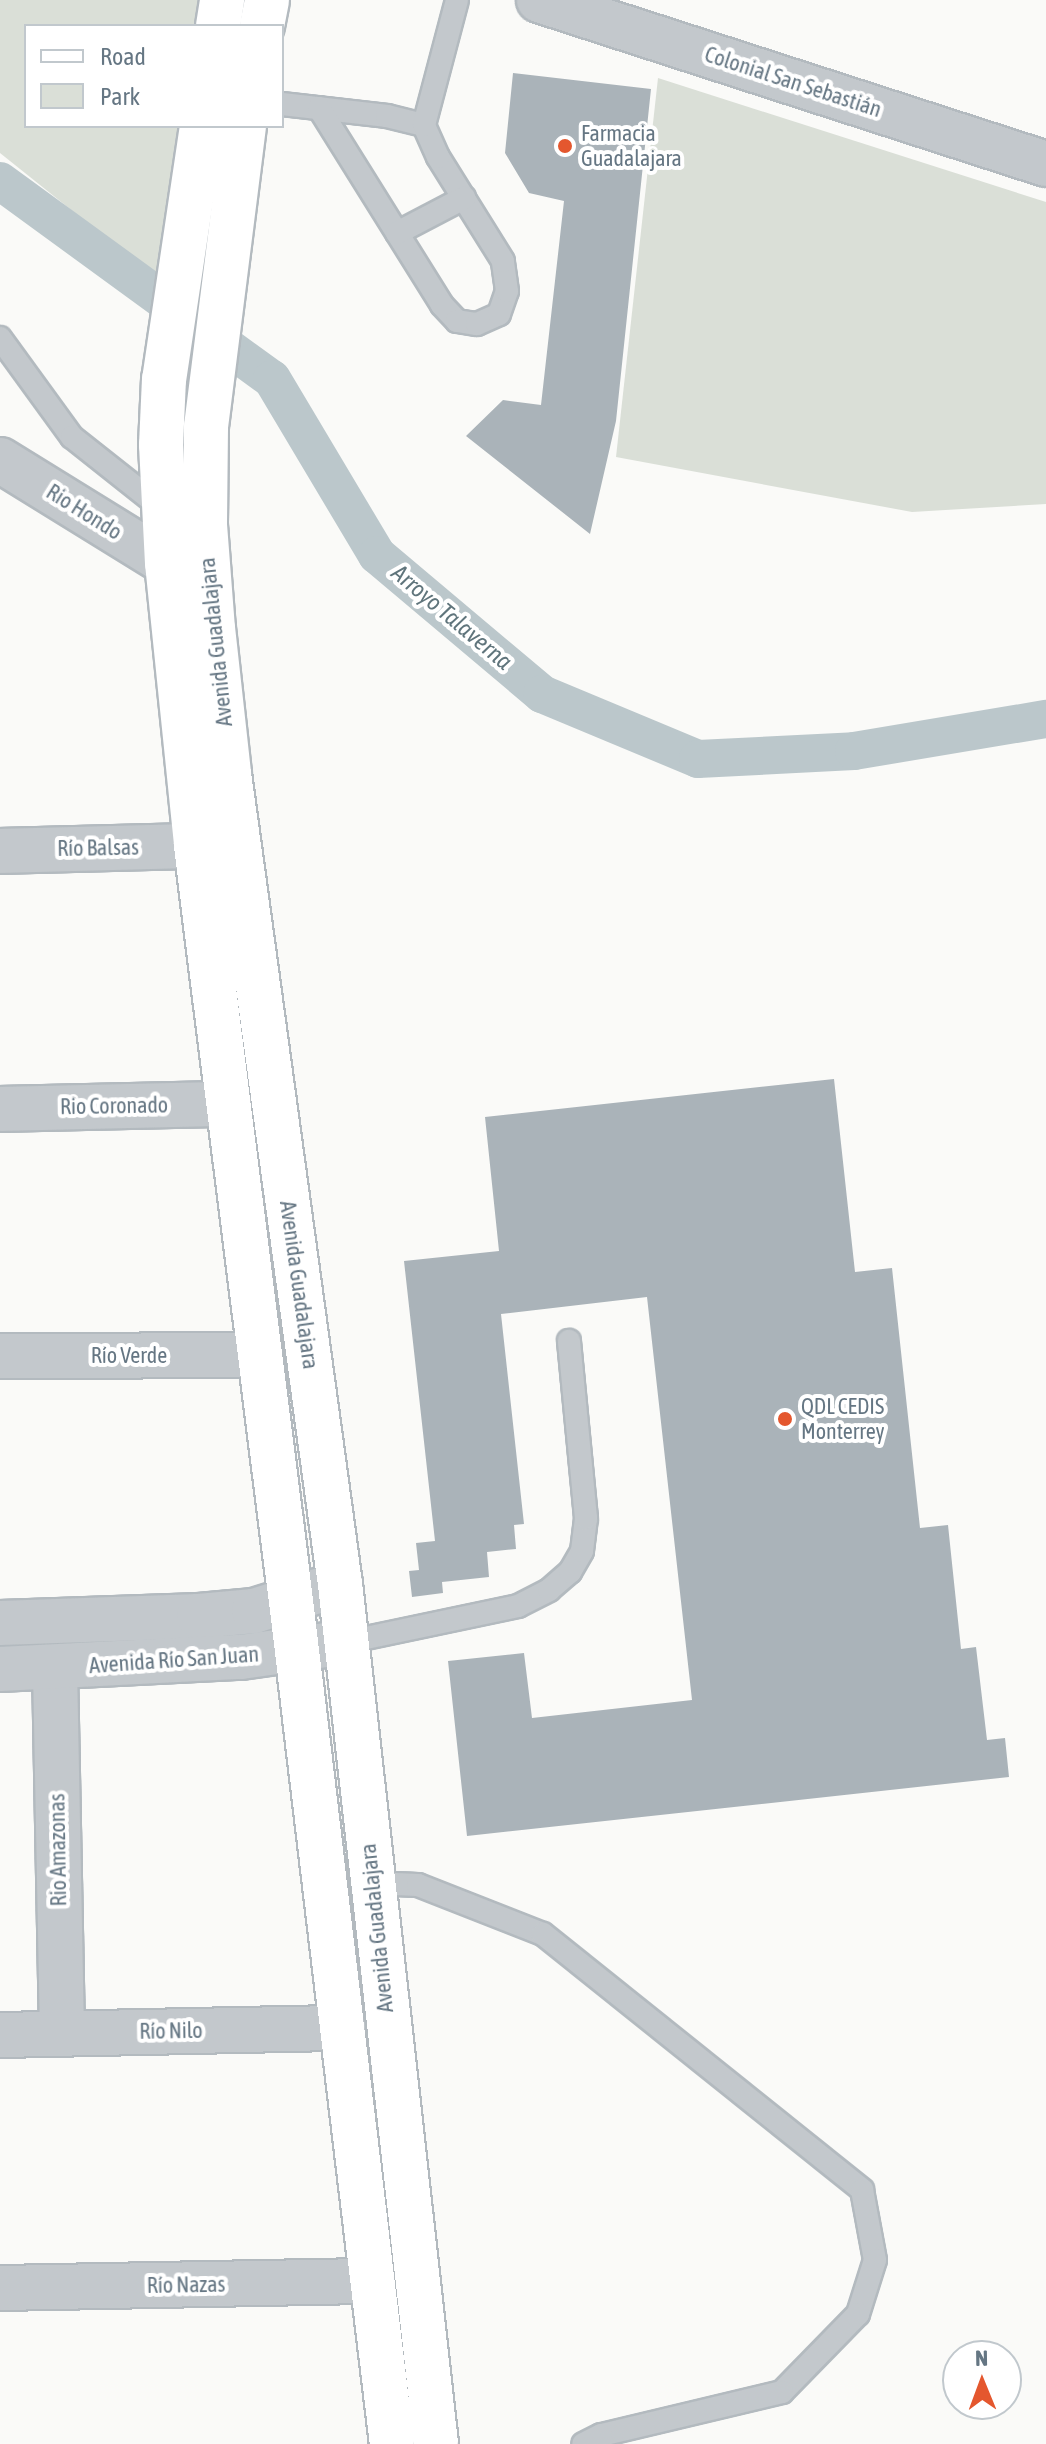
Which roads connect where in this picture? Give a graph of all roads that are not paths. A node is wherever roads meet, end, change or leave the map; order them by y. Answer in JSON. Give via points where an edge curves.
{"nodes":[{"id":1,"x":222,"y":0,"type":"edge"},
{"id":2,"x":267,"y":0,"type":"edge"},
{"id":3,"x":457,"y":0,"type":"edge"},
{"id":4,"x":539,"y":0,"type":"edge"},
{"id":5,"x":218,"y":24,"type":"edge"},
{"id":6,"x":262,"y":24,"type":"edge"},
{"id":7,"x":284,"y":104,"type":"edge"},
{"id":8,"x":319,"y":108,"type":"junction"},
{"id":9,"x":424,"y":125,"type":"junction"},
{"id":10,"x":202,"y":128,"type":"edge"},
{"id":11,"x":244,"y":128,"type":"edge"},
{"id":12,"x":1046,"y":164,"type":"edge"},
{"id":13,"x":464,"y":198,"type":"junction"},
{"id":14,"x":397,"y":233,"type":"junction"},
{"id":15,"x":0,"y":338,"type":"edge"},
{"id":16,"x":0,"y":460,"type":"edge"},
{"id":17,"x":165,"y":511,"type":"junction"},
{"id":18,"x":167,"y":563,"type":"junction"},
{"id":19,"x":196,"y":846,"type":"junction"},
{"id":20,"x":0,"y":851,"type":"edge"},
{"id":21,"x":229,"y":1104,"type":"junction"},
{"id":22,"x":0,"y":1109,"type":"edge"},
{"id":23,"x":569,"y":1341,"type":"dead end"},
{"id":24,"x":257,"y":1355,"type":"junction"},
{"id":25,"x":0,"y":1356,"type":"edge"},
{"id":26,"x":340,"y":1584,"type":"junction"},
{"id":27,"x":291,"y":1601,"type":"junction"},
{"id":28,"x":0,"y":1623,"type":"edge"},
{"id":29,"x":347,"y":1642,"type":"junction"},
{"id":30,"x":296,"y":1651,"type":"junction"},
{"id":31,"x":55,"y":1668,"type":"junction"},
{"id":32,"x":0,"y":1669,"type":"edge"},
{"id":33,"x":372,"y":1883,"type":"junction"},
{"id":34,"x":343,"y":2028,"type":"junction"},
{"id":35,"x":62,"y":2033,"type":"junction"},
{"id":36,"x":0,"y":2035,"type":"edge"},
{"id":37,"x":372,"y":2281,"type":"junction"},
{"id":38,"x":0,"y":2288,"type":"edge"},
{"id":39,"x":392,"y":2444,"type":"edge"},
{"id":40,"x":436,"y":2444,"type":"edge"},
{"id":41,"x":583,"y":2444,"type":"edge"}],
"edges":[{"from":1,"to":5,"type":"main road"},
{"from":2,"to":6,"type":"main road"},
{"from":3,"to":9,"type":"lane"},
{"from":4,"to":12,"type":"street","name":"Colonial San Sebastián"},
{"from":7,"to":8,"type":"lane"},
{"from":8,"to":9,"type":"lane"},
{"from":8,"to":14,"type":"lane"},
{"from":9,"to":13,"type":"lane"},
{"from":10,"to":17,"type":"main road","name":"Avenida Guadalajara","via":[[164,379]]},
{"from":11,"to":26,"type":"main road","name":"Avenida Guadalajara","via":[[206,427],[205,525],[229,774]]},
{"from":13,"to":14,"type":"lane"},
{"from":13,"to":14,"type":"lane","via":[[503,261],[507,291],[499,314],[477,324],[457,321]]},
{"from":15,"to":17,"type":"lane","via":[[72,437]]},
{"from":16,"to":18,"type":"street","name":"Rio Hondo"},
{"from":17,"to":18,"type":"main road","name":"Avenida Guadalajara"},
{"from":18,"to":19,"type":"main road","name":"Avenida Guadalajara"},
{"from":19,"to":20,"type":"street","name":"Río Balsas"},
{"from":19,"to":21,"type":"main road","name":"Avenida Guadalajara"},
{"from":21,"to":22,"type":"street","name":"Rio Coronado"},
{"from":21,"to":24,"type":"main road","name":"Avenida Guadalajara"},
{"from":23,"to":29,"type":"lane","via":[[586,1518],[582,1551],[570,1572],[518,1606]]},
{"from":24,"to":25,"type":"street","name":"Río Verde"},
{"from":24,"to":27,"type":"main road","name":"Avenida Guadalajara"},
{"from":26,"to":27,"type":"street","name":"Avenida Río San Juan"},
{"from":26,"to":29,"type":"main road","name":"Avenida Guadalajara"},
{"from":27,"to":28,"type":"street","name":"Avenida Río San Juan","via":[[199,1616]]},
{"from":27,"to":30,"type":"main road","name":"Avenida Guadalajara"},
{"from":29,"to":30,"type":"street","name":"Avenida Río San Juan"},
{"from":29,"to":33,"type":"main road","name":"Avenida Guadalajara"},
{"from":30,"to":31,"type":"street","name":"Avenida Río San Juan"},
{"from":30,"to":34,"type":"main road","name":"Avenida Guadalajara"},
{"from":31,"to":32,"type":"street","name":"Avenida Río San Juan"},
{"from":31,"to":35,"type":"street","name":"Rio Amazonas"},
{"from":33,"to":40,"type":"main road","name":"Avenida Guadalajara"},
{"from":33,"to":41,"type":"lane","via":[[418,1885],[543,1934],[862,2190],[875,2260],[858,2314],[782,2392],[601,2435]]},
{"from":34,"to":35,"type":"street","name":"Río Nilo"},
{"from":34,"to":37,"type":"main road","name":"Avenida Guadalajara"},
{"from":35,"to":36,"type":"street","name":"Río Nilo"},
{"from":37,"to":38,"type":"street","name":"Río Nazas"},
{"from":37,"to":39,"type":"main road","name":"Avenida Guadalajara"}]}
